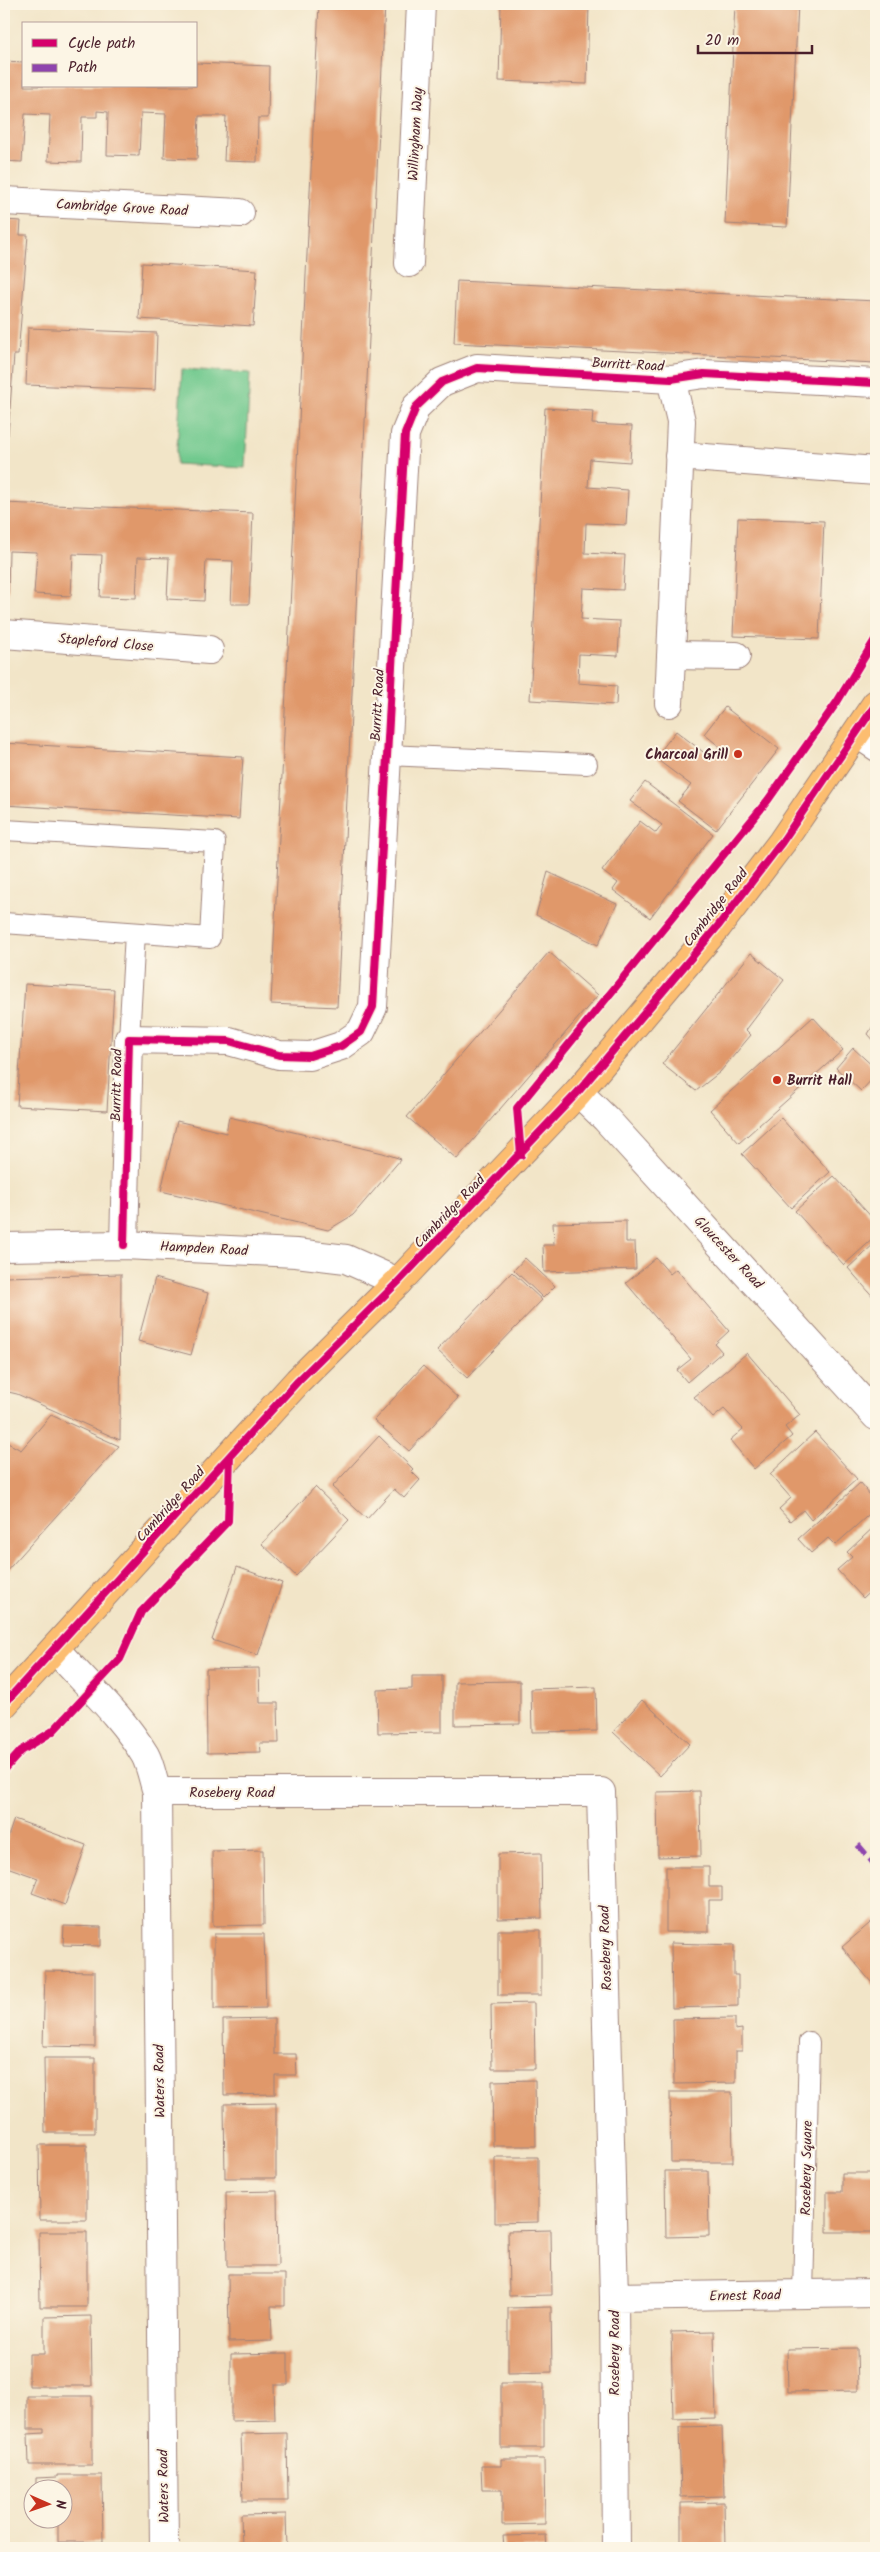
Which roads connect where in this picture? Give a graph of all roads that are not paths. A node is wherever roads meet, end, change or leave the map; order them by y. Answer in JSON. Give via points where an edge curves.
{"nodes":[{"id":1,"x":421,"y":4,"type":"edge"},
{"id":2,"x":4,"y":201,"type":"edge"},
{"id":3,"x":240,"y":213,"type":"dead end"},
{"id":4,"x":409,"y":263,"type":"dead end"},
{"id":5,"x":671,"y":379,"type":"junction"},
{"id":6,"x":876,"y":383,"type":"edge"},
{"id":7,"x":679,"y":456,"type":"junction"},
{"id":8,"x":876,"y":471,"type":"edge"},
{"id":9,"x":4,"y":634,"type":"edge"},
{"id":10,"x":208,"y":650,"type":"dead end"},
{"id":11,"x":671,"y":655,"type":"junction"},
{"id":12,"x":736,"y":656,"type":"dead end"},
{"id":13,"x":669,"y":703,"type":"dead end"},
{"id":14,"x":876,"y":704,"type":"edge"},
{"id":15,"x":866,"y":744,"type":"edge"},
{"id":16,"x":387,"y":755,"type":"junction"},
{"id":17,"x":587,"y":764,"type":"dead end"},
{"id":18,"x":4,"y":830,"type":"edge"},
{"id":19,"x":4,"y":923,"type":"edge"},
{"id":20,"x":135,"y":933,"type":"junction"},
{"id":21,"x":129,"y":1039,"type":"junction"},
{"id":22,"x":578,"y":1092,"type":"junction"},
{"id":23,"x":124,"y":1245,"type":"junction"},
{"id":24,"x":4,"y":1247,"type":"edge"},
{"id":25,"x":398,"y":1282,"type":"junction"},
{"id":26,"x":876,"y":1416,"type":"edge"},
{"id":27,"x":55,"y":1649,"type":"junction"},
{"id":28,"x":4,"y":1704,"type":"edge"},
{"id":29,"x":157,"y":1792,"type":"junction"},
{"id":30,"x":809,"y":2042,"type":"dead end"},
{"id":31,"x":876,"y":2293,"type":"edge"},
{"id":32,"x":803,"y":2294,"type":"junction"},
{"id":33,"x":614,"y":2296,"type":"junction"},
{"id":34,"x":164,"y":2548,"type":"edge"},
{"id":35,"x":616,"y":2548,"type":"edge"}],
"edges":[{"from":1,"to":4,"type":"street","name":"Willingham Way"},
{"from":2,"to":3,"type":"street","name":"Cambridge Grove Road"},
{"from":5,"to":6,"type":"street","name":"Burritt Road","via":[[704,374]]},
{"from":5,"to":7,"type":"street","name":"Burritt Road","via":[[681,421]]},
{"from":5,"to":16,"type":"street","name":"Burritt Road","via":[[477,368],[442,382],[416,407],[405,434]]},
{"from":7,"to":8,"type":"street"},
{"from":7,"to":11,"type":"street","name":"Burritt Road"},
{"from":9,"to":10,"type":"street","name":"Stapleford Close"},
{"from":11,"to":12,"type":"street"},
{"from":11,"to":13,"type":"street","name":"Burritt Road"},
{"from":14,"to":15,"type":"main road","name":"Cambridge Road"},
{"from":15,"to":22,"type":"main road","name":"Cambridge Road"},
{"from":16,"to":17,"type":"lane"},
{"from":16,"to":21,"type":"street","name":"Burritt Road","via":[[373,1007],[361,1032],[341,1046],[310,1056],[278,1055],[229,1040]]},
{"from":18,"to":20,"type":"lane","via":[[215,842],[210,938]]},
{"from":19,"to":20,"type":"lane"},
{"from":20,"to":21,"type":"lane"},
{"from":21,"to":23,"type":"street","name":"Burritt Road"},
{"from":22,"to":25,"type":"main road","name":"Cambridge Road"},
{"from":22,"to":26,"type":"street","name":"Gloucester Road","via":[[620,1133]]},
{"from":23,"to":24,"type":"street","name":"Hampden Road"},
{"from":23,"to":25,"type":"street","name":"Hampden Road","via":[[296,1253],[346,1259]]},
{"from":25,"to":27,"type":"main road","name":"Cambridge Road","via":[[298,1381]]},
{"from":27,"to":28,"type":"main road","name":"Cambridge Road"},
{"from":27,"to":29,"type":"street","name":"Waters Road","via":[[90,1689],[112,1707],[146,1757]]},
{"from":29,"to":33,"type":"street","name":"Rosebery Road","via":[[601,1792]]},
{"from":29,"to":34,"type":"street","name":"Waters Road"},
{"from":30,"to":32,"type":"lane","name":"Rosebery Square"},
{"from":31,"to":32,"type":"street","name":"Ernest Road"},
{"from":32,"to":33,"type":"street","name":"Ernest Road"},
{"from":33,"to":35,"type":"street","name":"Rosebery Road"}]}
